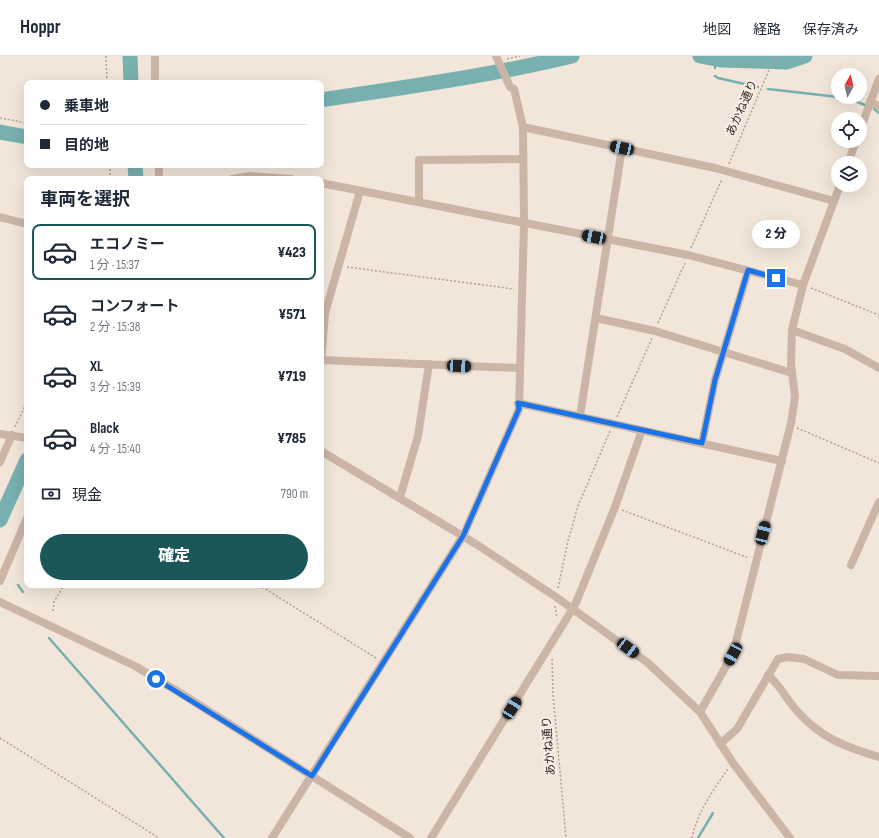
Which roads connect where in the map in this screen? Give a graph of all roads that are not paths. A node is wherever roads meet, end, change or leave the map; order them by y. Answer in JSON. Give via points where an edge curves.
{"nodes":[{"id":1,"x":155,"y":56,"type":"edge"},
{"id":2,"x":497,"y":61,"type":"edge"},
{"id":3,"x":879,"y":79,"type":"edge"},
{"id":4,"x":155,"y":80,"type":"edge"},
{"id":5,"x":870,"y":102,"type":"junction"},
{"id":6,"x":879,"y":106,"type":"edge"},
{"id":7,"x":866,"y":112,"type":"edge"},
{"id":8,"x":523,"y":127,"type":"junction"},
{"id":9,"x":622,"y":148,"type":"junction"},
{"id":10,"x":523,"y":159,"type":"junction"},
{"id":11,"x":324,"y":184,"type":"edge"},
{"id":12,"x":360,"y":191,"type":"junction"},
{"id":13,"x":837,"y":192,"type":"edge"},
{"id":14,"x":834,"y":201,"type":"junction"},
{"id":15,"x":420,"y":202,"type":"junction"},
{"id":16,"x":0,"y":217,"type":"edge"},
{"id":17,"x":24,"y":223,"type":"edge"},
{"id":18,"x":524,"y":223,"type":"junction"},
{"id":19,"x":608,"y":240,"type":"junction"},
{"id":20,"x":748,"y":270,"type":"junction"},
{"id":21,"x":803,"y":285,"type":"junction"},
{"id":22,"x":596,"y":318,"type":"junction"},
{"id":23,"x":324,"y":325,"type":"edge"},
{"id":24,"x":792,"y":330,"type":"junction"},
{"id":25,"x":723,"y":352,"type":"junction"},
{"id":26,"x":324,"y":360,"type":"edge"},
{"id":27,"x":429,"y":364,"type":"junction"},
{"id":28,"x":519,"y":368,"type":"junction"},
{"id":29,"x":879,"y":368,"type":"edge"},
{"id":30,"x":792,"y":373,"type":"junction"},
{"id":31,"x":518,"y":403,"type":"junction"},
{"id":32,"x":580,"y":416,"type":"junction"},
{"id":33,"x":642,"y":430,"type":"junction"},
{"id":34,"x":0,"y":434,"type":"edge"},
{"id":35,"x":14,"y":436,"type":"junction"},
{"id":36,"x":24,"y":438,"type":"edge"},
{"id":37,"x":702,"y":443,"type":"junction"},
{"id":38,"x":324,"y":453,"type":"edge"},
{"id":39,"x":782,"y":461,"type":"junction"},
{"id":40,"x":0,"y":462,"type":"edge"},
{"id":41,"x":400,"y":497,"type":"junction"},
{"id":42,"x":879,"y":502,"type":"edge"},
{"id":43,"x":24,"y":525,"type":"edge"},
{"id":44,"x":463,"y":536,"type":"junction"},
{"id":45,"x":851,"y":565,"type":"dead end"},
{"id":46,"x":0,"y":581,"type":"edge"},
{"id":47,"x":0,"y":602,"type":"edge"},
{"id":48,"x":572,"y":609,"type":"junction"},
{"id":49,"x":768,"y":675,"type":"junction"},
{"id":50,"x":879,"y":676,"type":"edge"},
{"id":51,"x":700,"y":712,"type":"junction"},
{"id":52,"x":720,"y":744,"type":"junction"},
{"id":53,"x":879,"y":757,"type":"edge"},
{"id":54,"x":312,"y":776,"type":"junction"},
{"id":55,"x":272,"y":838,"type":"edge"},
{"id":56,"x":410,"y":838,"type":"edge"},
{"id":57,"x":431,"y":838,"type":"edge"},
{"id":58,"x":790,"y":838,"type":"edge"}],
"edges":[{"from":1,"to":4,"type":"street"},
{"from":2,"to":8,"type":"street","via":[[510,87],[514,89]]},
{"from":3,"to":5,"type":"street"},
{"from":5,"to":6,"type":"street"},
{"from":5,"to":7,"type":"street"},
{"from":8,"to":9,"type":"street"},
{"from":8,"to":10,"type":"street"},
{"from":9,"to":14,"type":"street","via":[[715,168]]},
{"from":9,"to":19,"type":"street"},
{"from":10,"to":15,"type":"street","via":[[419,160]]},
{"from":10,"to":18,"type":"street"},
{"from":11,"to":12,"type":"street"},
{"from":12,"to":15,"type":"street"},
{"from":12,"to":23,"type":"street","via":[[325,313]]},
{"from":13,"to":14,"type":"street"},
{"from":14,"to":21,"type":"street"},
{"from":15,"to":18,"type":"street"},
{"from":16,"to":17,"type":"street"},
{"from":18,"to":19,"type":"street"},
{"from":18,"to":28,"type":"street"},
{"from":19,"to":20,"type":"street","via":[[688,255]]},
{"from":19,"to":22,"type":"street"},
{"from":20,"to":21,"type":"street"},
{"from":20,"to":25,"type":"street"},
{"from":21,"to":24,"type":"street"},
{"from":22,"to":25,"type":"street","via":[[655,331]]},
{"from":22,"to":32,"type":"street"},
{"from":24,"to":29,"type":"street","via":[[845,349]]},
{"from":24,"to":30,"type":"street"},
{"from":25,"to":30,"type":"street"},
{"from":25,"to":37,"type":"street"},
{"from":26,"to":27,"type":"street"},
{"from":27,"to":28,"type":"street"},
{"from":27,"to":41,"type":"street","via":[[418,436]]},
{"from":28,"to":31,"type":"street"},
{"from":30,"to":39,"type":"street","via":[[795,397]]},
{"from":31,"to":32,"type":"street"},
{"from":31,"to":44,"type":"street","via":[[519,409]]},
{"from":32,"to":33,"type":"street"},
{"from":33,"to":37,"type":"street"},
{"from":33,"to":48,"type":"street","via":[[615,507]]},
{"from":34,"to":35,"type":"street"},
{"from":35,"to":36,"type":"street"},
{"from":35,"to":40,"type":"street"},
{"from":37,"to":39,"type":"street"},
{"from":38,"to":41,"type":"street"},
{"from":39,"to":51,"type":"street","via":[[733,654]]},
{"from":41,"to":44,"type":"street"},
{"from":42,"to":45,"type":"street"},
{"from":43,"to":46,"type":"street"},
{"from":44,"to":48,"type":"street"},
{"from":44,"to":54,"type":"street"},
{"from":47,"to":54,"type":"street","via":[[135,666]]},
{"from":48,"to":51,"type":"street","via":[[648,663]]},
{"from":48,"to":57,"type":"street"},
{"from":49,"to":50,"type":"street","via":[[778,659],[788,657],[804,659],[838,675]]},
{"from":49,"to":52,"type":"street","via":[[737,729]]},
{"from":49,"to":53,"type":"street","via":[[816,730],[841,745]]},
{"from":51,"to":52,"type":"street"},
{"from":52,"to":58,"type":"street"},
{"from":54,"to":55,"type":"street"},
{"from":54,"to":56,"type":"street"}]}
